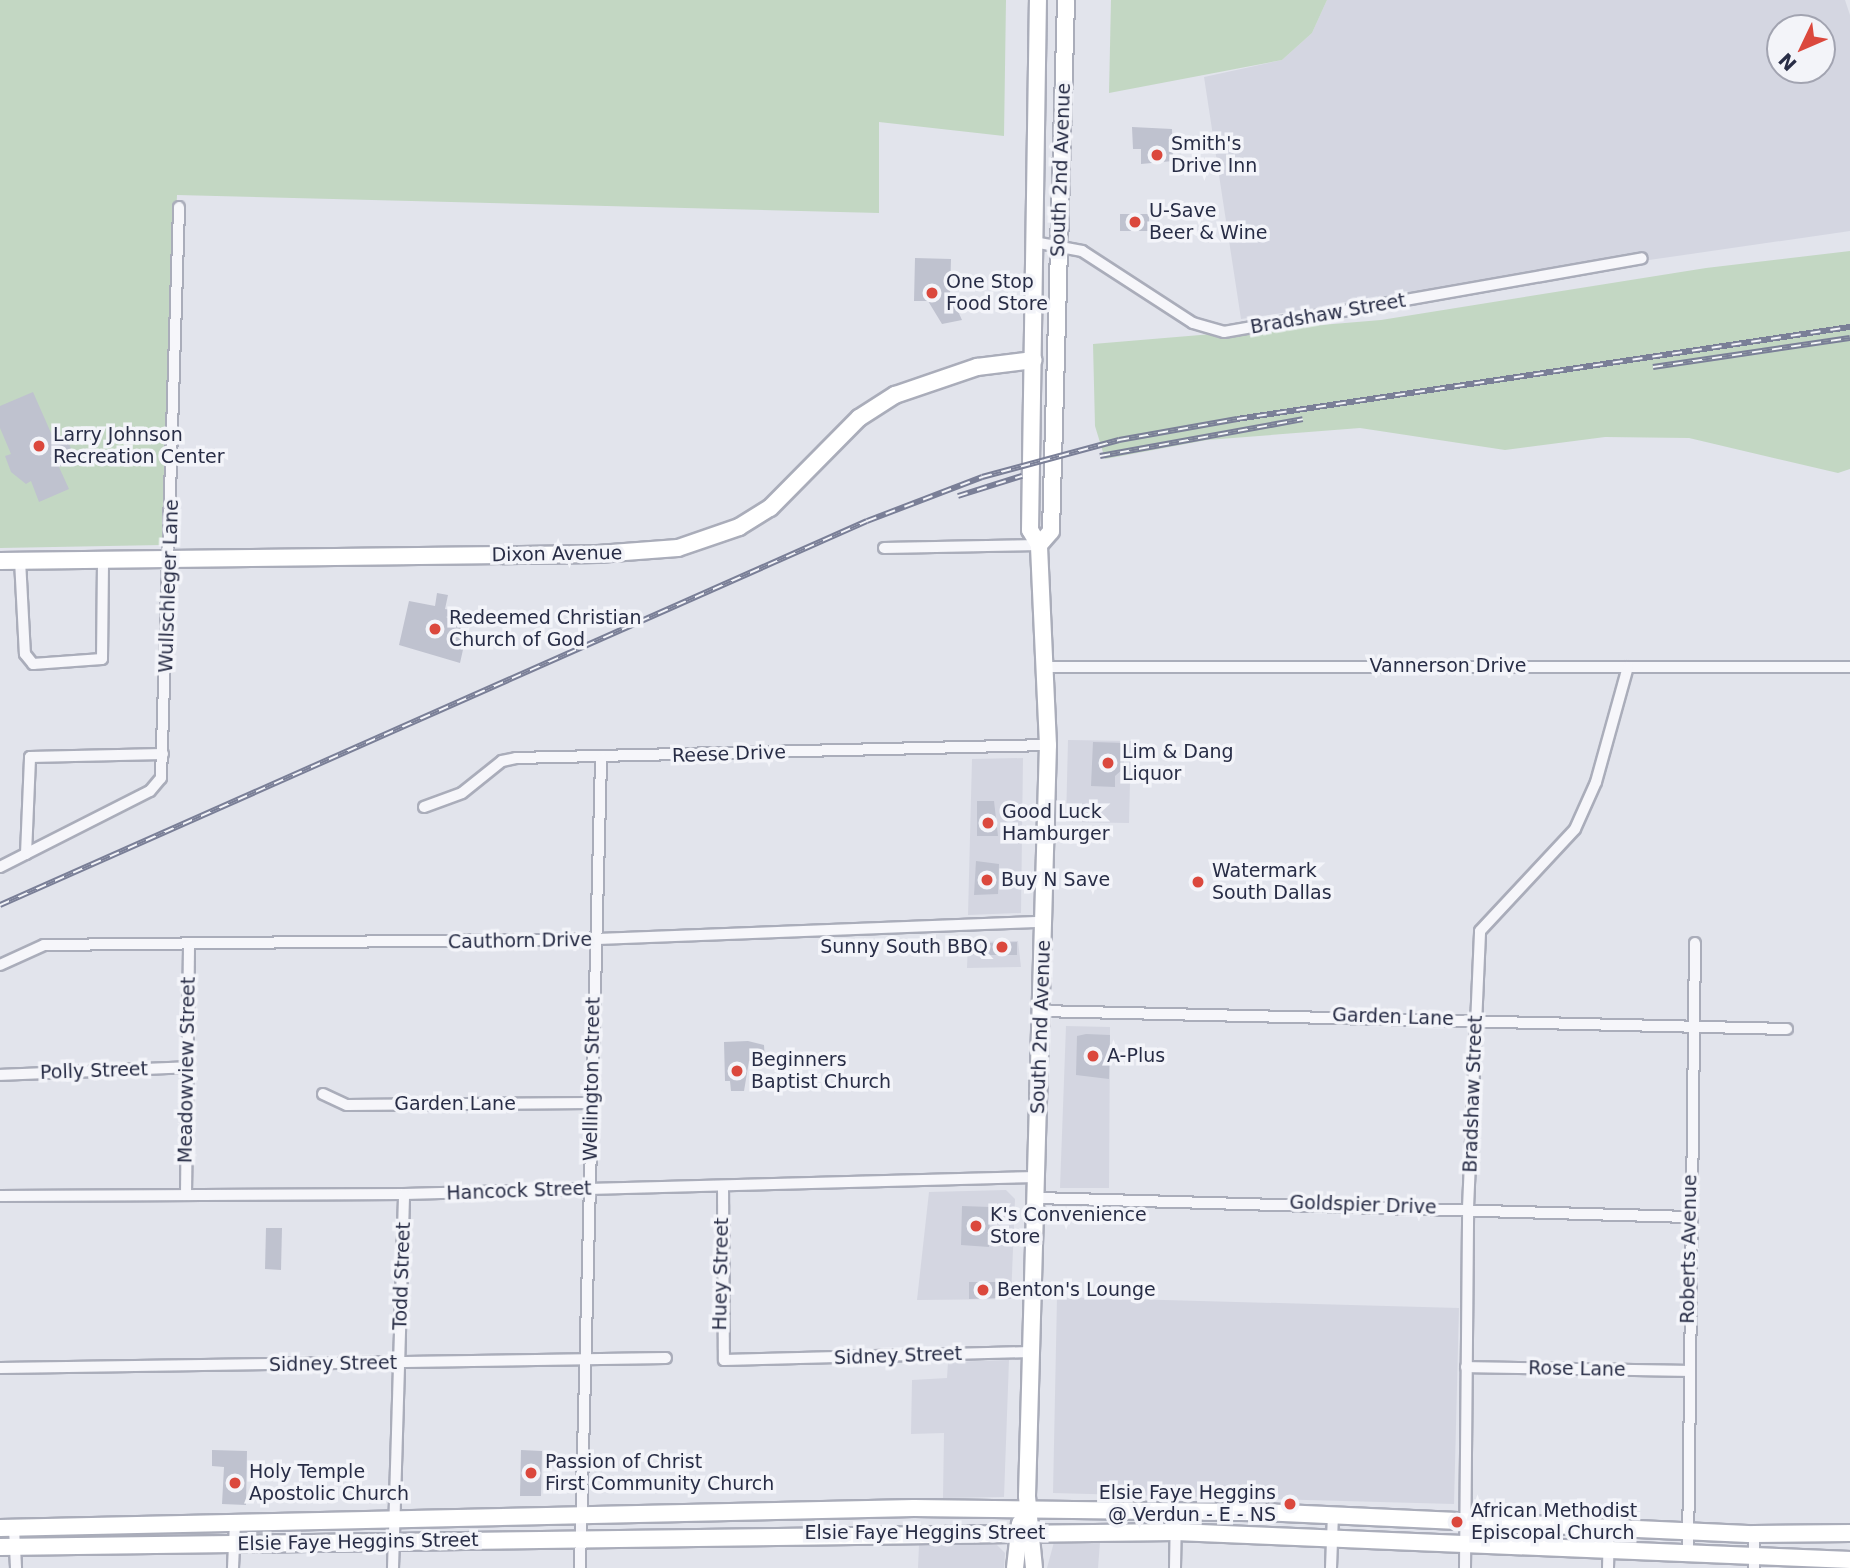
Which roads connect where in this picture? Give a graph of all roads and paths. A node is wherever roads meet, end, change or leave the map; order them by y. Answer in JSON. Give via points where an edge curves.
{"nodes":[{"id":1,"x":1038,"y":0,"type":"edge"},
{"id":2,"x":1066,"y":0,"type":"edge"},
{"id":3,"x":179,"y":207,"type":"dead end"},
{"id":4,"x":1034,"y":242,"type":"junction"},
{"id":5,"x":1059,"y":243,"type":"junction"},
{"id":6,"x":1642,"y":258,"type":"dead end"},
{"id":7,"x":1034,"y":360,"type":"junction"},
{"id":8,"x":1055,"y":360,"type":"junction"},
{"id":9,"x":1039,"y":545,"type":"junction"},
{"id":10,"x":884,"y":548,"type":"dead end"},
{"id":11,"x":170,"y":557,"type":"junction"},
{"id":12,"x":103,"y":559,"type":"junction"},
{"id":13,"x":20,"y":560,"type":"junction"},
{"id":14,"x":0,"y":561,"type":"edge"},
{"id":15,"x":1046,"y":667,"type":"junction"},
{"id":16,"x":1628,"y":667,"type":"junction"},
{"id":17,"x":1850,"y":667,"type":"edge"},
{"id":18,"x":1048,"y":745,"type":"junction"},
{"id":19,"x":163,"y":754,"type":"junction"},
{"id":20,"x":601,"y":758,"type":"junction"},
{"id":21,"x":424,"y":807,"type":"dead end"},
{"id":22,"x":26,"y":854,"type":"junction"},
{"id":23,"x":0,"y":867,"type":"edge"},
{"id":24,"x":1044,"y":922,"type":"junction"},
{"id":25,"x":596,"y":939,"type":"junction"},
{"id":26,"x":1695,"y":943,"type":"dead end"},
{"id":27,"x":189,"y":946,"type":"junction"},
{"id":28,"x":0,"y":965,"type":"edge"},
{"id":29,"x":1040,"y":1011,"type":"junction"},
{"id":30,"x":1477,"y":1020,"type":"junction"},
{"id":31,"x":1694,"y":1028,"type":"junction"},
{"id":32,"x":1787,"y":1029,"type":"dead end"},
{"id":33,"x":188,"y":1067,"type":"junction"},
{"id":34,"x":0,"y":1075,"type":"edge"},
{"id":35,"x":323,"y":1094,"type":"dead end"},
{"id":36,"x":590,"y":1103,"type":"junction"},
{"id":37,"x":1037,"y":1177,"type":"junction"},
{"id":38,"x":723,"y":1186,"type":"junction"},
{"id":39,"x":590,"y":1189,"type":"junction"},
{"id":40,"x":186,"y":1193,"type":"junction"},
{"id":41,"x":404,"y":1194,"type":"junction"},
{"id":42,"x":0,"y":1196,"type":"edge"},
{"id":43,"x":1037,"y":1198,"type":"junction"},
{"id":44,"x":1468,"y":1208,"type":"junction"},
{"id":45,"x":1688,"y":1217,"type":"junction"},
{"id":46,"x":1030,"y":1352,"type":"junction"},
{"id":47,"x":584,"y":1358,"type":"junction"},
{"id":48,"x":666,"y":1358,"type":"dead end"},
{"id":49,"x":724,"y":1360,"type":"joint"},
{"id":50,"x":399,"y":1363,"type":"junction"},
{"id":51,"x":1466,"y":1367,"type":"junction"},
{"id":52,"x":0,"y":1368,"type":"edge"},
{"id":53,"x":1687,"y":1371,"type":"junction"},
{"id":54,"x":914,"y":1508,"type":"junction"},
{"id":55,"x":1027,"y":1509,"type":"junction"},
{"id":56,"x":1176,"y":1511,"type":"junction"},
{"id":57,"x":583,"y":1514,"type":"junction"},
{"id":58,"x":1333,"y":1514,"type":"junction"},
{"id":59,"x":394,"y":1517,"type":"junction"},
{"id":60,"x":1468,"y":1521,"type":"junction"},
{"id":61,"x":235,"y":1524,"type":"junction"},
{"id":62,"x":1609,"y":1527,"type":"junction"},
{"id":63,"x":7,"y":1528,"type":"edge"},
{"id":64,"x":1689,"y":1530,"type":"junction"},
{"id":65,"x":1015,"y":1532,"type":"junction"},
{"id":66,"x":1034,"y":1532,"type":"junction"},
{"id":67,"x":1176,"y":1532,"type":"junction"},
{"id":68,"x":916,"y":1533,"type":"junction"},
{"id":69,"x":1850,"y":1533,"type":"edge"},
{"id":70,"x":1332,"y":1534,"type":"junction"},
{"id":71,"x":1754,"y":1534,"type":"junction"},
{"id":72,"x":580,"y":1537,"type":"junction"},
{"id":73,"x":394,"y":1542,"type":"junction"},
{"id":74,"x":1466,"y":1542,"type":"junction"},
{"id":75,"x":234,"y":1545,"type":"junction"},
{"id":76,"x":8,"y":1547,"type":"edge"},
{"id":77,"x":1688,"y":1556,"type":"junction"},
{"id":78,"x":1850,"y":1560,"type":"edge"},
{"id":79,"x":1608,"y":1561,"type":"edge"},
{"id":80,"x":1754,"y":1563,"type":"edge"},
{"id":81,"x":16,"y":1568,"type":"edge"},
{"id":82,"x":233,"y":1568,"type":"edge"},
{"id":83,"x":393,"y":1568,"type":"edge"},
{"id":84,"x":580,"y":1568,"type":"edge"},
{"id":85,"x":1014,"y":1568,"type":"edge"},
{"id":86,"x":1034,"y":1568,"type":"edge"},
{"id":87,"x":1175,"y":1568,"type":"edge"},
{"id":88,"x":1331,"y":1568,"type":"edge"},
{"id":89,"x":1465,"y":1568,"type":"edge"}],
"edges":[{"from":1,"to":4,"type":"main road","name":"South 2nd Avenue"},
{"from":2,"to":5,"type":"main road","name":"South 2nd Avenue"},
{"from":3,"to":11,"type":"street","name":"Wullschleger Lane"},
{"from":4,"to":5,"type":"street","name":"Bradshaw Street"},
{"from":4,"to":7,"type":"main road","name":"South 2nd Avenue"},
{"from":5,"to":6,"type":"street","name":"Bradshaw Street","via":[[1125,275],[1193,323],[1224,332]]},
{"from":5,"to":8,"type":"main road","name":"South 2nd Avenue"},
{"from":7,"to":8,"type":"street","name":"Dixon Avenue"},
{"from":7,"to":9,"type":"main road","name":"South 2nd Avenue","via":[[1030,530]]},
{"from":7,"to":11,"type":"main road","name":"Dixon Avenue","via":[[977,367],[895,395],[859,418],[769,508],[739,527],[678,548],[598,554]]},
{"from":8,"to":9,"type":"main road","name":"South 2nd Avenue","via":[[1051,531]]},
{"from":9,"to":10,"type":"street"},
{"from":9,"to":15,"type":"main road","name":"South 2nd Avenue"},
{"from":11,"to":12,"type":"main road","name":"Dixon Avenue"},
{"from":11,"to":19,"type":"street","name":"Wullschleger Lane"},
{"from":12,"to":13,"type":"main road","name":"Dixon Avenue"},
{"from":12,"to":13,"type":"street","via":[[102,659],[33,664],[25,654]]},
{"from":13,"to":14,"type":"main road","name":"Dixon Avenue"},
{"from":15,"to":16,"type":"street","name":"Vannerson Drive"},
{"from":15,"to":18,"type":"main road","name":"South 2nd Avenue"},
{"from":16,"to":17,"type":"street","name":"Vannerson Drive"},
{"from":16,"to":30,"type":"street","name":"Bradshaw Street","via":[[1596,782],[1575,829],[1480,931]]},
{"from":18,"to":20,"type":"street","name":"Reese Drive"},
{"from":18,"to":24,"type":"main road","name":"South 2nd Avenue"},
{"from":19,"to":22,"type":"street","name":"Wullschleger Lane","via":[[161,778],[150,792]]},
{"from":19,"to":22,"type":"street","via":[[30,757]]},
{"from":20,"to":21,"type":"street","name":"Reese Drive","via":[[502,761],[462,793]]},
{"from":20,"to":25,"type":"street","name":"Wellington Street"},
{"from":22,"to":23,"type":"street","name":"Wullschleger Lane"},
{"from":24,"to":25,"type":"street","name":"Cauthorn Drive"},
{"from":24,"to":29,"type":"main road","name":"South 2nd Avenue"},
{"from":25,"to":27,"type":"street","name":"Cauthorn Drive"},
{"from":25,"to":36,"type":"street","name":"Wellington Street"},
{"from":26,"to":31,"type":"street","name":"Roberts Avenue"},
{"from":27,"to":28,"type":"street","name":"Cauthorn Drive","via":[[44,945]]},
{"from":27,"to":33,"type":"street","name":"Meadowview Street"},
{"from":29,"to":30,"type":"street","name":"Garden Lane"},
{"from":29,"to":37,"type":"main road","name":"South 2nd Avenue"},
{"from":30,"to":31,"type":"street","name":"Garden Lane"},
{"from":30,"to":44,"type":"street","name":"Bradshaw Street"},
{"from":31,"to":32,"type":"street","name":"Garden Lane"},
{"from":31,"to":45,"type":"street","name":"Roberts Avenue"},
{"from":33,"to":34,"type":"street","name":"Polly Street"},
{"from":33,"to":40,"type":"street","name":"Meadowview Street"},
{"from":35,"to":36,"type":"street","name":"Garden Lane","via":[[347,1105]]},
{"from":36,"to":39,"type":"street","name":"Wellington Street"},
{"from":37,"to":38,"type":"street","name":"Hancock Street"},
{"from":37,"to":43,"type":"main road","name":"South 2nd Avenue"},
{"from":38,"to":39,"type":"street","name":"Hancock Street"},
{"from":38,"to":49,"type":"street","name":"Huey Street"},
{"from":39,"to":41,"type":"street","name":"Hancock Street"},
{"from":39,"to":47,"type":"street","name":"Wellington Street"},
{"from":40,"to":41,"type":"street","name":"Hancock Street"},
{"from":40,"to":42,"type":"street","name":"Hancock Street"},
{"from":41,"to":50,"type":"street","name":"Todd Street"},
{"from":43,"to":44,"type":"street","name":"Goldspier Drive"},
{"from":43,"to":46,"type":"main road","name":"South 2nd Avenue"},
{"from":44,"to":45,"type":"street","name":"Goldspier Drive"},
{"from":44,"to":51,"type":"street","name":"Bradshaw Street"},
{"from":45,"to":53,"type":"street","name":"Roberts Avenue"},
{"from":46,"to":49,"type":"street","name":"Sidney Street"},
{"from":46,"to":55,"type":"main road","name":"South 2nd Avenue"},
{"from":47,"to":48,"type":"street","name":"Sidney Street"},
{"from":47,"to":50,"type":"street","name":"Sidney Street"},
{"from":47,"to":57,"type":"street","name":"Wellington Street"},
{"from":50,"to":52,"type":"street","name":"Sidney Street"},
{"from":50,"to":59,"type":"street","name":"Todd Street"},
{"from":51,"to":53,"type":"street","name":"Rose Lane"},
{"from":51,"to":60,"type":"street","name":"Bradshaw Street"},
{"from":53,"to":64,"type":"street","name":"Roberts Avenue"},
{"from":54,"to":55,"type":"main road","name":"Elsie Faye Heggins Street"},
{"from":54,"to":57,"type":"main road","name":"Elsie Faye Heggins Street"},
{"from":54,"to":68,"type":"main road"},
{"from":55,"to":56,"type":"main road","name":"Elsie Faye Heggins Street"},
{"from":55,"to":65,"type":"main road","name":"South 2nd Avenue"},
{"from":55,"to":66,"type":"main road","name":"South 2nd Avenue"},
{"from":56,"to":58,"type":"main road","name":"Elsie Faye Heggins Street"},
{"from":56,"to":67,"type":"street"},
{"from":57,"to":59,"type":"main road","name":"Elsie Faye Heggins Street"},
{"from":57,"to":72,"type":"street","name":"Wellington Street"},
{"from":58,"to":60,"type":"main road","name":"Elsie Faye Heggins Street"},
{"from":58,"to":70,"type":"street"},
{"from":59,"to":61,"type":"main road","name":"Elsie Faye Heggins Street"},
{"from":59,"to":73,"type":"street","name":"Todd Street"},
{"from":60,"to":62,"type":"main road","name":"Elsie Faye Heggins Street"},
{"from":60,"to":74,"type":"street","name":"Bradshaw Street"},
{"from":61,"to":63,"type":"main road","name":"Elsie Faye Heggins Street"},
{"from":61,"to":75,"type":"street"},
{"from":62,"to":64,"type":"main road","name":"Elsie Faye Heggins Street"},
{"from":62,"to":79,"type":"street"},
{"from":63,"to":76,"type":"street"},
{"from":64,"to":71,"type":"main road","name":"Elsie Faye Heggins Street"},
{"from":64,"to":77,"type":"street","name":"Roberts Avenue"},
{"from":65,"to":66,"type":"main road","name":"Elsie Faye Heggins Street"},
{"from":65,"to":68,"type":"main road","name":"Elsie Faye Heggins Street"},
{"from":65,"to":85,"type":"main road","name":"South 2nd Avenue"},
{"from":66,"to":67,"type":"main road","name":"Elsie Faye Heggins Street"},
{"from":66,"to":86,"type":"main road","name":"South 2nd Avenue"},
{"from":67,"to":70,"type":"main road","name":"Elsie Faye Heggins Street"},
{"from":67,"to":87,"type":"street"},
{"from":68,"to":72,"type":"main road","name":"Elsie Faye Heggins Street"},
{"from":69,"to":71,"type":"main road","name":"Elsie Faye Heggins Street"},
{"from":70,"to":74,"type":"main road","name":"Elsie Faye Heggins Street"},
{"from":70,"to":88,"type":"street"},
{"from":71,"to":80,"type":"street"},
{"from":72,"to":73,"type":"main road","name":"Elsie Faye Heggins Street"},
{"from":72,"to":84,"type":"street","name":"Wellington Street"},
{"from":73,"to":75,"type":"main road","name":"Elsie Faye Heggins Street"},
{"from":73,"to":83,"type":"street","name":"Todd Street"},
{"from":74,"to":79,"type":"main road","name":"Elsie Faye Heggins Street"},
{"from":74,"to":89,"type":"street","name":"Bradshaw Street"},
{"from":75,"to":76,"type":"main road","name":"Elsie Faye Heggins Street"},
{"from":75,"to":82,"type":"street"},
{"from":76,"to":81,"type":"street"},
{"from":77,"to":79,"type":"main road","name":"Elsie Faye Heggins Street"},
{"from":77,"to":80,"type":"main road","name":"Elsie Faye Heggins Street"},
{"from":78,"to":80,"type":"main road","name":"Elsie Faye Heggins Street"}]}
